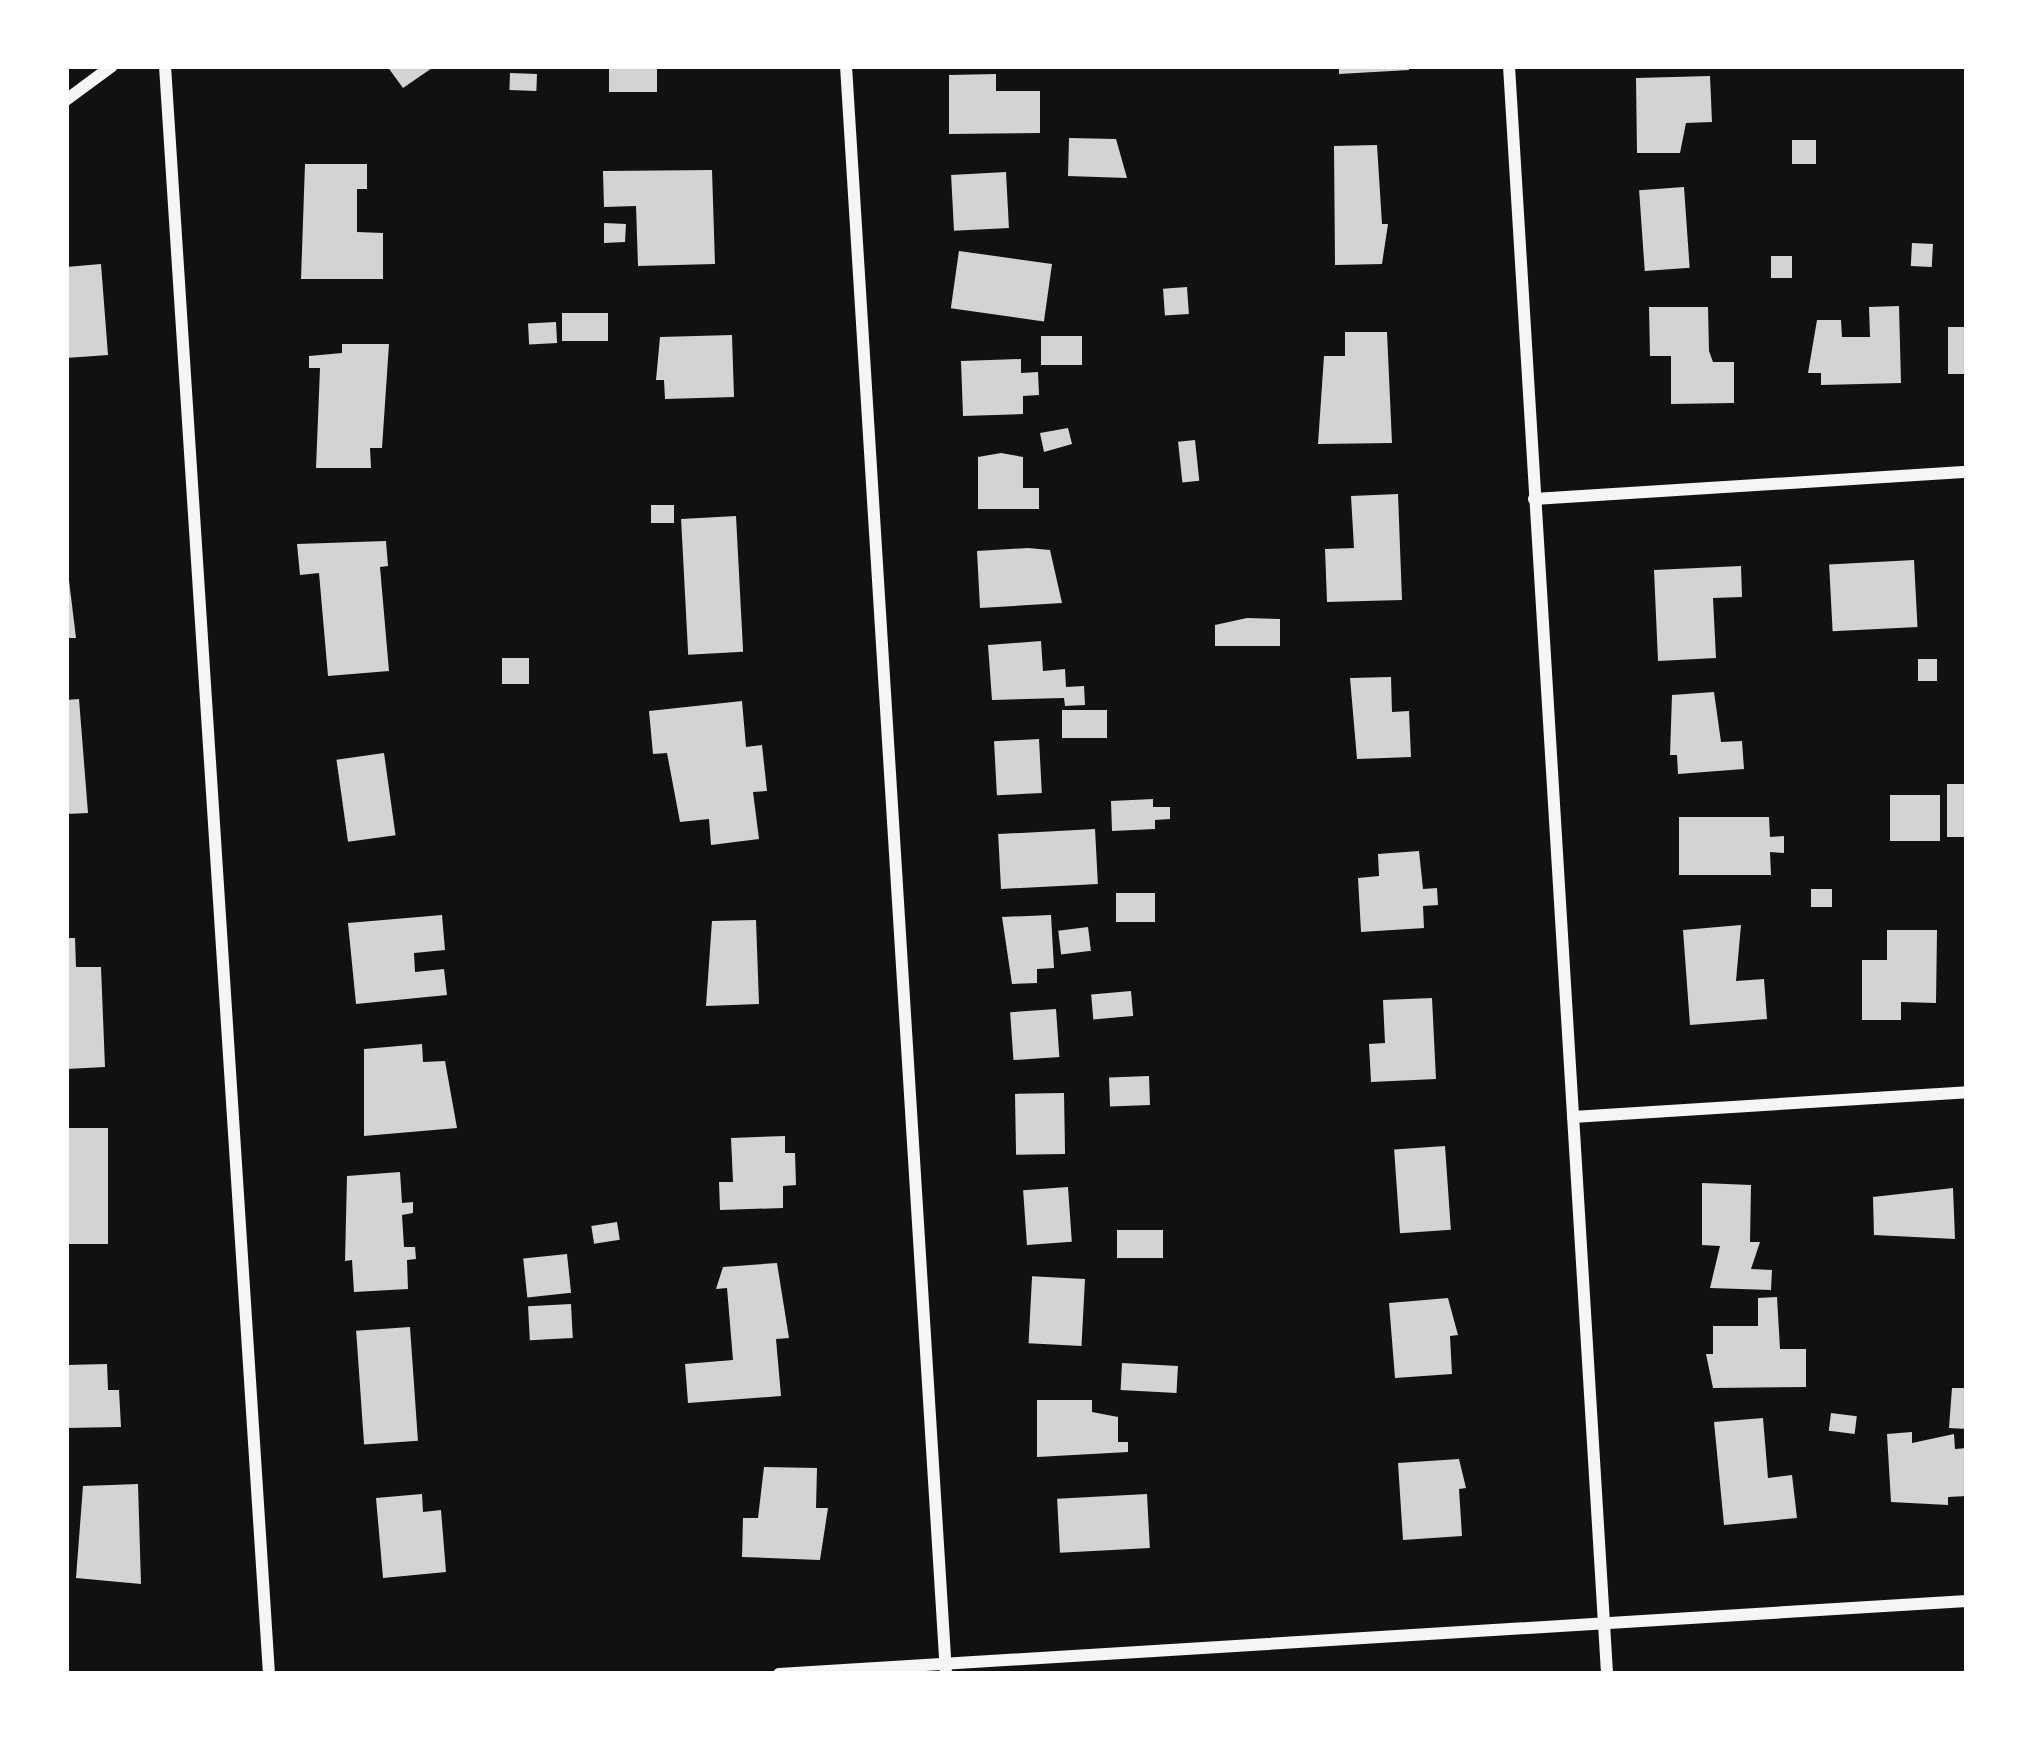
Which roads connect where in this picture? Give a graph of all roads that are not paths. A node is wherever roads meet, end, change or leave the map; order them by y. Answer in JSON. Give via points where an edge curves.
{"nodes":[{"id":1,"x":112,"y":66,"type":"edge"},
{"id":2,"x":165,"y":66,"type":"edge"},
{"id":3,"x":846,"y":66,"type":"edge"},
{"id":4,"x":1509,"y":66,"type":"edge"},
{"id":5,"x":66,"y":100,"type":"edge"},
{"id":6,"x":1967,"y":472,"type":"edge"},
{"id":7,"x":1534,"y":500,"type":"junction"},
{"id":8,"x":1967,"y":1092,"type":"edge"},
{"id":9,"x":1573,"y":1117,"type":"junction"},
{"id":10,"x":1967,"y":1601,"type":"edge"},
{"id":11,"x":1604,"y":1622,"type":"junction"},
{"id":12,"x":945,"y":1668,"type":"edge"},
{"id":13,"x":268,"y":1674,"type":"edge"},
{"id":14,"x":779,"y":1674,"type":"edge"},
{"id":15,"x":1607,"y":1674,"type":"edge"}],
"edges":[{"from":1,"to":5,"type":"street"},
{"from":2,"to":13,"type":"street"},
{"from":3,"to":12,"type":"street"},
{"from":4,"to":7,"type":"street"},
{"from":6,"to":7,"type":"street"},
{"from":7,"to":9,"type":"street"},
{"from":8,"to":9,"type":"street"},
{"from":9,"to":11,"type":"street"},
{"from":10,"to":11,"type":"street"},
{"from":11,"to":12,"type":"street"},
{"from":11,"to":15,"type":"street"},
{"from":12,"to":14,"type":"street"}]}
